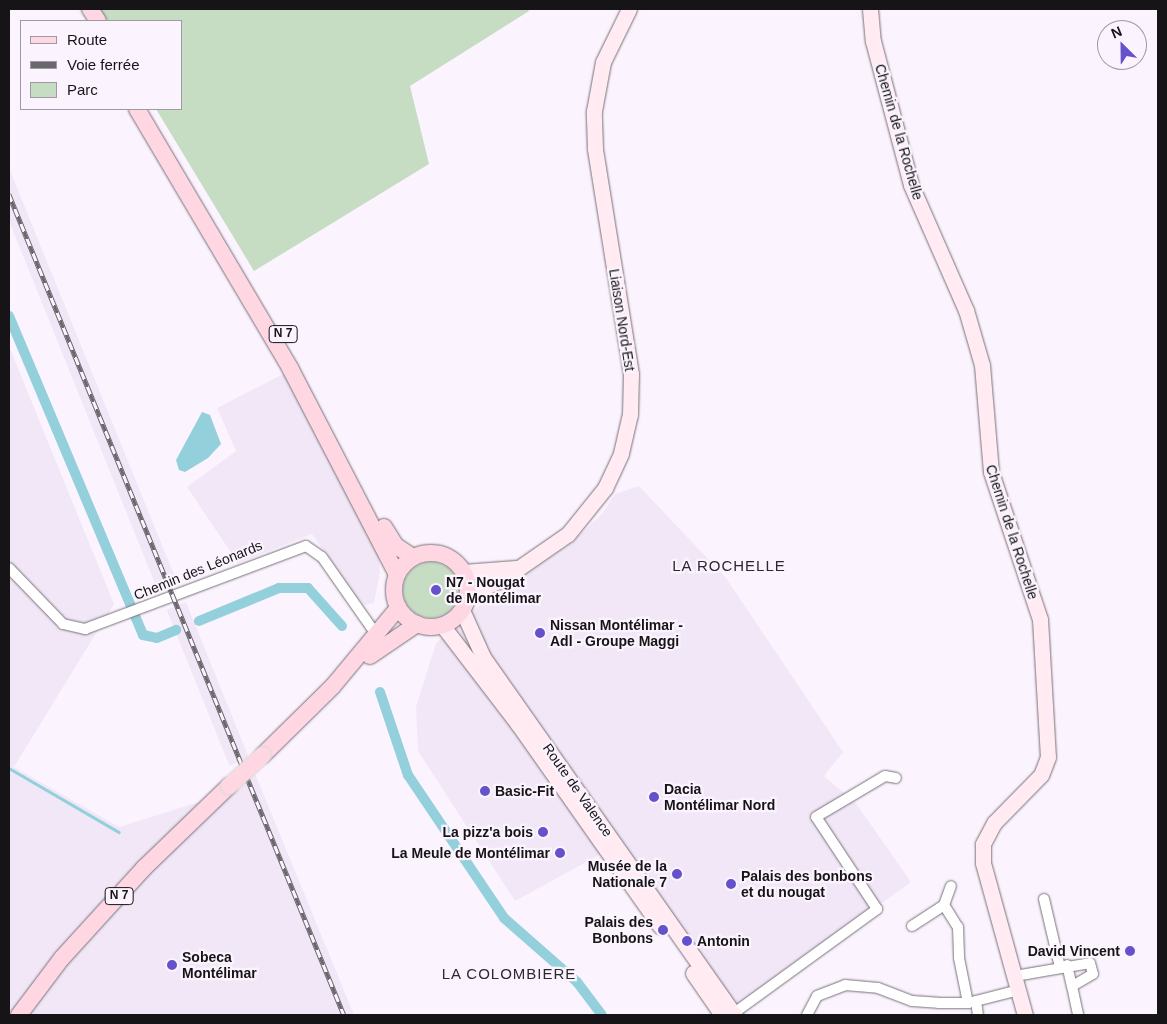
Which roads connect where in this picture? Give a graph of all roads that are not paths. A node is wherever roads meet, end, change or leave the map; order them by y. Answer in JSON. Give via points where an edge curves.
{"nodes":[{"id":1,"x":77,"y":9,"type":"edge"},
{"id":2,"x":90,"y":9,"type":"edge"},
{"id":3,"x":629,"y":9,"type":"edge"},
{"id":4,"x":870,"y":9,"type":"edge"},
{"id":5,"x":84,"y":20,"type":"edge"},
{"id":6,"x":97,"y":20,"type":"edge"},
{"id":7,"x":138,"y":110,"type":"edge"},
{"id":8,"x":151,"y":110,"type":"edge"},
{"id":9,"x":413,"y":557,"type":"junction"},
{"id":10,"x":9,"y":568,"type":"edge"},
{"id":11,"x":520,"y":568,"type":"junction"},
{"id":12,"x":463,"y":572,"type":"junction"},
{"id":13,"x":397,"y":574,"type":"junction"},
{"id":14,"x":465,"y":602,"type":"junction"},
{"id":15,"x":398,"y":608,"type":"junction"},
{"id":16,"x":417,"y":624,"type":"junction"},
{"id":17,"x":442,"y":625,"type":"junction"},
{"id":18,"x":378,"y":636,"type":"junction"},
{"id":19,"x":333,"y":686,"type":"junction"},
{"id":20,"x":896,"y":778,"type":"dead end"},
{"id":21,"x":951,"y":886,"type":"dead end"},
{"id":22,"x":1044,"y":899,"type":"dead end"},
{"id":23,"x":944,"y":905,"type":"junction"},
{"id":24,"x":912,"y":926,"type":"dead end"},
{"id":25,"x":1063,"y":966,"type":"junction"},
{"id":26,"x":1017,"y":983,"type":"junction"},
{"id":27,"x":1072,"y":986,"type":"junction"},
{"id":28,"x":972,"y":1002,"type":"junction"},
{"id":29,"x":19,"y":1015,"type":"edge"},
{"id":30,"x":730,"y":1015,"type":"edge"},
{"id":31,"x":807,"y":1015,"type":"edge"},
{"id":32,"x":978,"y":1015,"type":"edge"},
{"id":33,"x":1025,"y":1015,"type":"edge"},
{"id":34,"x":1078,"y":1015,"type":"edge"}],
"edges":[{"from":1,"to":5,"type":"main road"},
{"from":2,"to":6,"type":"main road"},
{"from":3,"to":11,"type":"main road","name":"Liaison Nord-Est","via":[[603,62],[594,111],[595,148],[632,374],[630,414],[620,453],[586,516]]},
{"from":4,"to":26,"type":"main road","name":"Chemin de la Rochelle","via":[[873,41],[911,185],[966,310],[982,365],[991,472],[1040,619],[1048,757],[1041,775],[994,824],[983,844],[983,863]]},
{"from":7,"to":13,"type":"main road","number":"N 7","via":[[290,368]]},
{"from":8,"to":9,"type":"main road","number":"N 7","via":[[279,327],[378,517],[396,546]]},
{"from":9,"to":12,"type":"main road","via":[[441,554]]},
{"from":9,"to":13,"type":"main road"},
{"from":10,"to":18,"type":"street","name":"Chemin des Léonards","via":[[63,624],[85,629],[306,546],[322,557]]},
{"from":11,"to":12,"type":"main road"},
{"from":11,"to":14,"type":"main road","name":"Liaison Nord-Est"},
{"from":12,"to":14,"type":"main road"},
{"from":13,"to":15,"type":"main road","via":[[394,590]]},
{"from":14,"to":17,"type":"main road"},
{"from":14,"to":30,"type":"main road","name":"Route de Valence","via":[[483,657]]},
{"from":15,"to":16,"type":"main road"},
{"from":15,"to":18,"type":"main road","number":"N 7"},
{"from":16,"to":17,"type":"main road"},
{"from":16,"to":19,"type":"main road","number":"N 7"},
{"from":17,"to":30,"type":"main road","name":"Route de Valence"},
{"from":18,"to":19,"type":"main road","number":"N 7"},
{"from":19,"to":29,"type":"main road","number":"N 7","bridge":true,"via":[[144,868],[62,958]]},
{"from":20,"to":30,"type":"street","via":[[885,776],[816,817],[877,909]]},
{"from":21,"to":23,"type":"street"},
{"from":22,"to":25,"type":"street"},
{"from":23,"to":24,"type":"street"},
{"from":23,"to":28,"type":"street","via":[[958,927],[958,958]]},
{"from":25,"to":26,"type":"street"},
{"from":25,"to":27,"type":"street"},
{"from":25,"to":27,"type":"street","via":[[1090,963],[1093,974]]},
{"from":26,"to":28,"type":"street"},
{"from":26,"to":33,"type":"main road","name":"Chemin de la Rochelle"},
{"from":27,"to":34,"type":"street"},
{"from":28,"to":31,"type":"street","via":[[912,1001],[878,988],[845,985],[817,996]]},
{"from":28,"to":32,"type":"street"}]}
